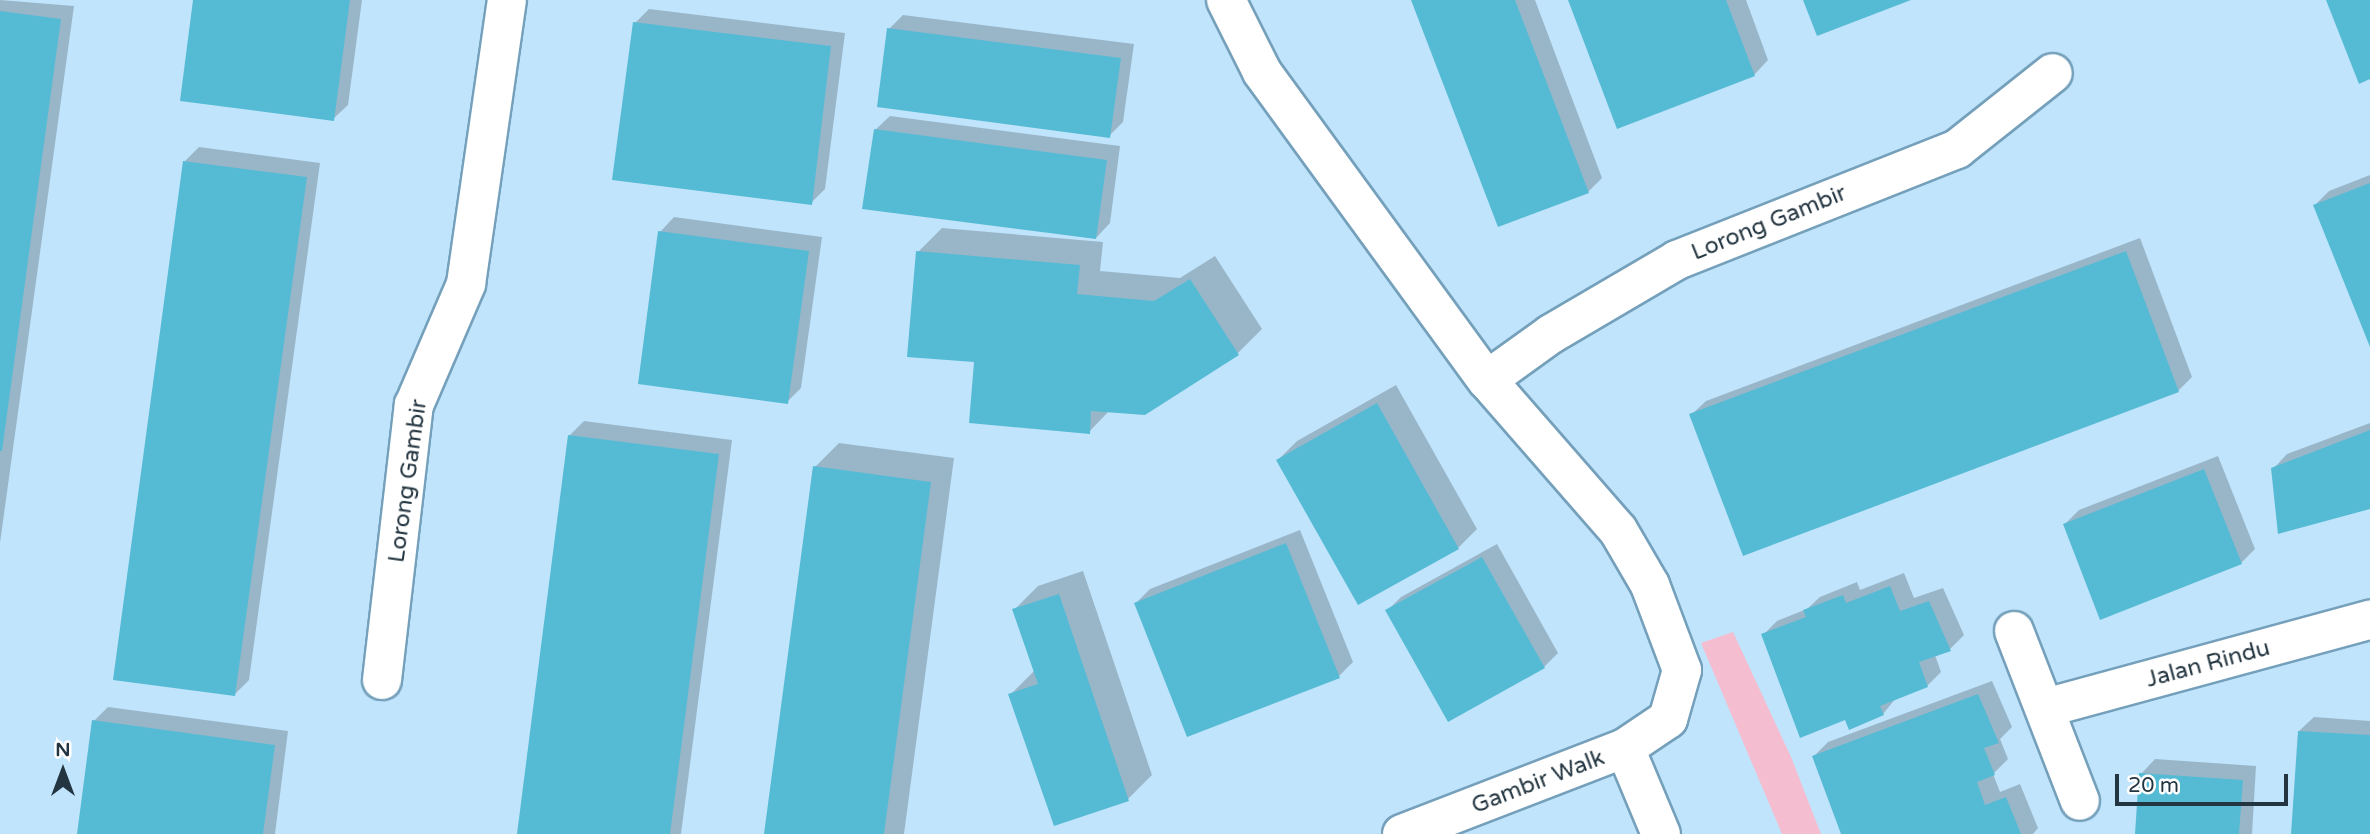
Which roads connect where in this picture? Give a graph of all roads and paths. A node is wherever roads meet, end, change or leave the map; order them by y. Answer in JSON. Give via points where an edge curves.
{"nodes":[{"id":1,"x":507,"y":0,"type":"edge"},
{"id":2,"x":1226,"y":0,"type":"edge"},
{"id":3,"x":2053,"y":73,"type":"dead end"},
{"id":4,"x":1487,"y":380,"type":"junction"},
{"id":5,"x":2370,"y":620,"type":"edge"},
{"id":6,"x":2014,"y":631,"type":"dead end"},
{"id":7,"x":382,"y":680,"type":"dead end"},
{"id":8,"x":2045,"y":709,"type":"junction"},
{"id":9,"x":1625,"y":748,"type":"junction"},
{"id":10,"x":2080,"y":801,"type":"dead end"},
{"id":11,"x":1402,"y":834,"type":"edge"},
{"id":12,"x":1661,"y":834,"type":"edge"}],
"edges":[{"from":1,"to":7,"type":"street","name":"Lorong Gambir","via":[[466,284],[414,405]]},
{"from":2,"to":4,"type":"street","via":[[1262,72]]},
{"from":3,"to":4,"type":"street","name":"Lorong Gambir","via":[[1957,149],[1677,260],[1551,334]]},
{"from":4,"to":9,"type":"street","name":"Gambir Walk","via":[[1618,530],[1650,584],[1682,670],[1668,719]]},
{"from":5,"to":8,"type":"street","name":"Jalan Rindu"},
{"from":6,"to":8,"type":"street"},
{"from":8,"to":10,"type":"street"},
{"from":9,"to":11,"type":"street","name":"Gambir Walk"},
{"from":9,"to":12,"type":"street"}]}
